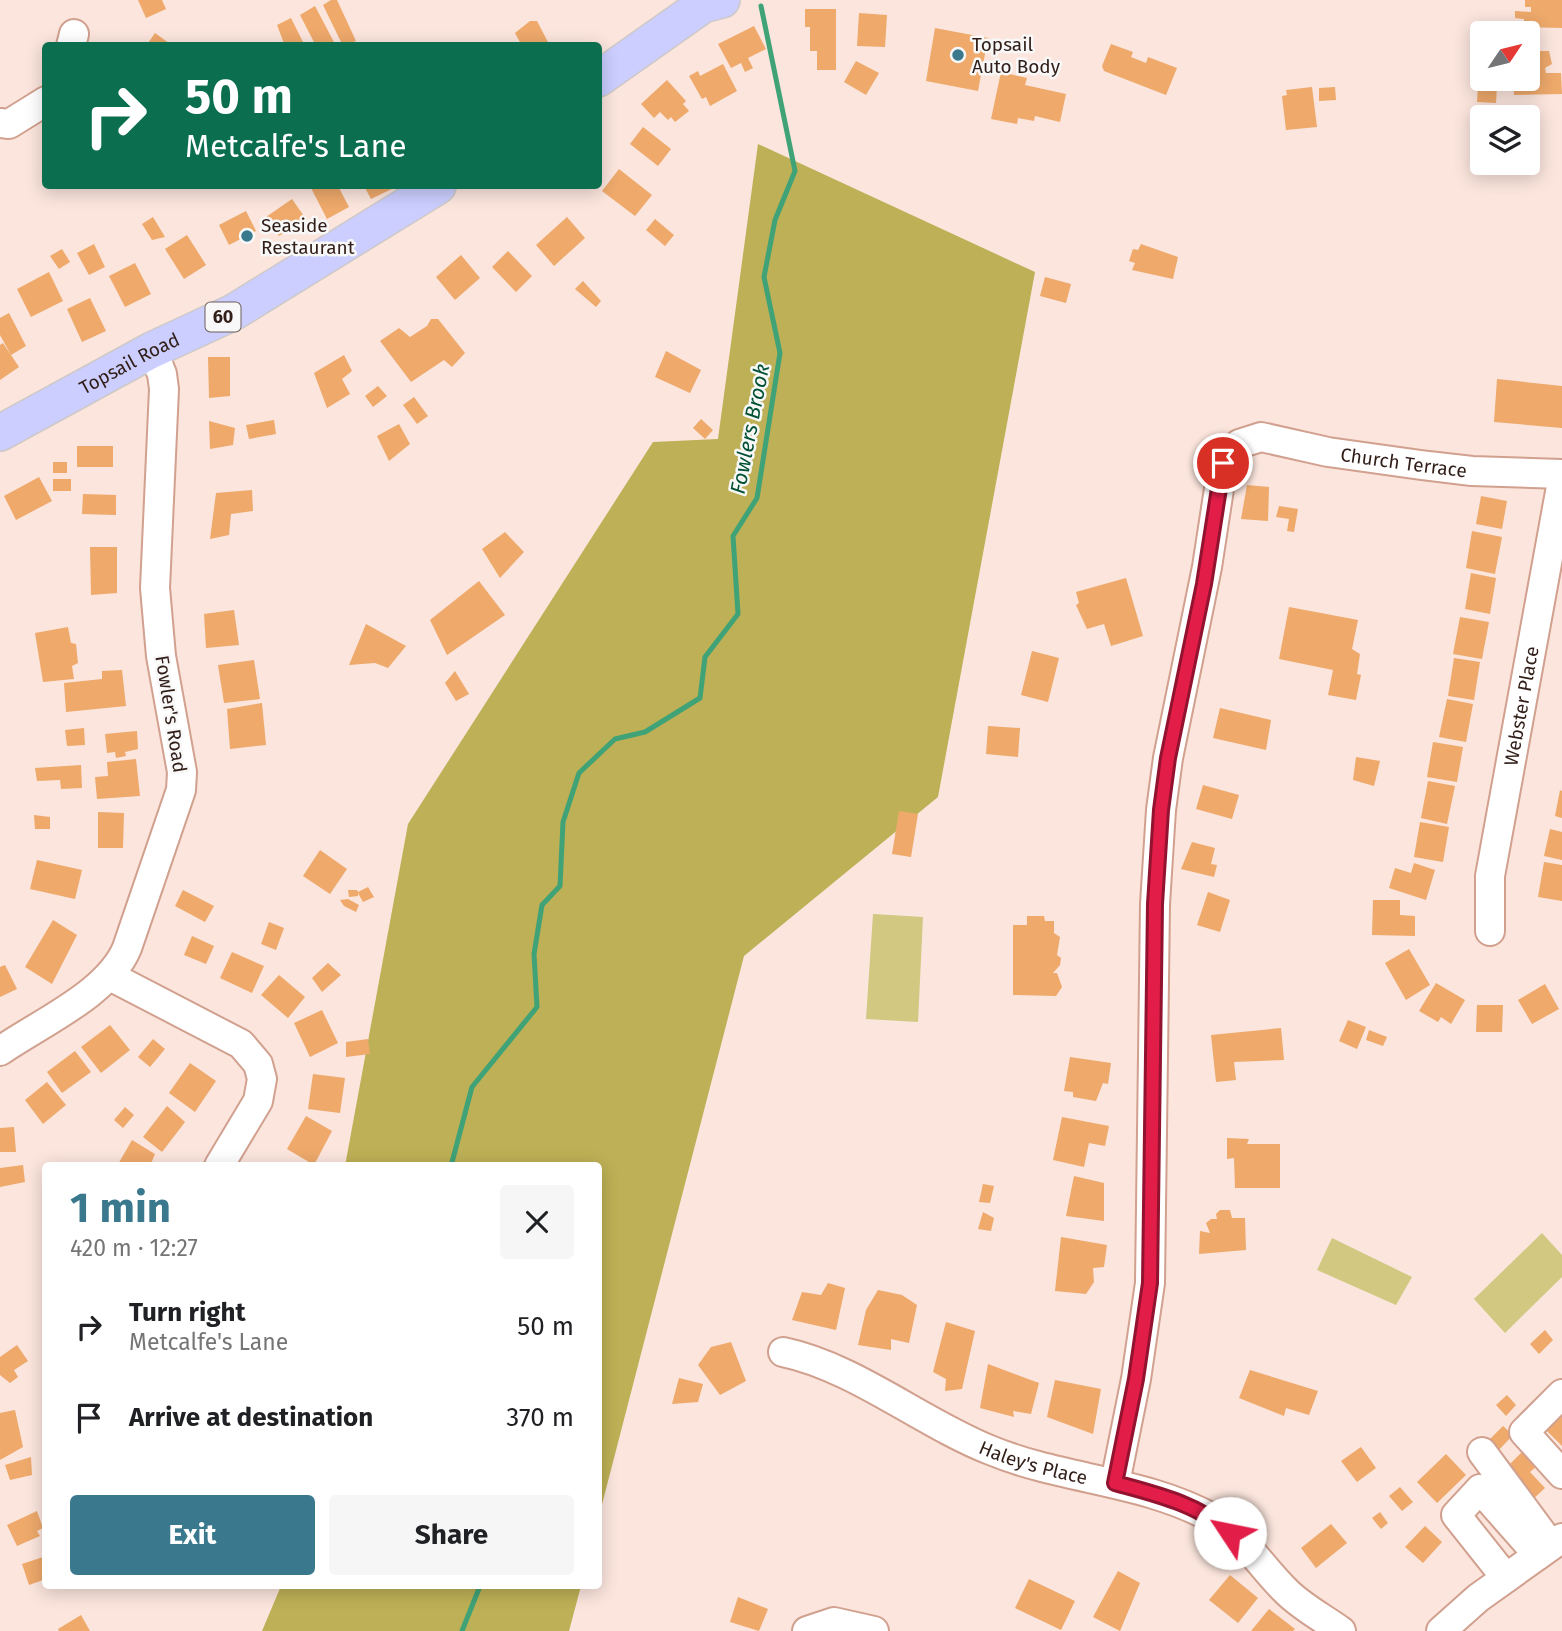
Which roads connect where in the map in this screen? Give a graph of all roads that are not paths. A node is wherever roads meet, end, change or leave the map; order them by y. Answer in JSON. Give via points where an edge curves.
{"nodes":[{"id":1,"x":701,"y":4,"type":"edge"},
{"id":2,"x":602,"y":76,"type":"edge"},
{"id":3,"x":42,"y":103,"type":"edge"},
{"id":4,"x":0,"y":123,"type":"edge"},
{"id":5,"x":433,"y":189,"type":"edge"},
{"id":6,"x":152,"y":350,"type":"junction"},
{"id":7,"x":0,"y":433,"type":"edge"},
{"id":8,"x":1562,"y":474,"type":"edge"},
{"id":9,"x":1562,"y":481,"type":"edge"},
{"id":10,"x":1490,"y":931,"type":"dead end"},
{"id":11,"x":110,"y":976,"type":"junction"},
{"id":12,"x":0,"y":1051,"type":"edge"},
{"id":13,"x":221,"y":1162,"type":"edge"},
{"id":14,"x":783,"y":1352,"type":"dead end"},
{"id":15,"x":1562,"y":1394,"type":"edge"},
{"id":16,"x":1482,"y":1452,"type":"dead end"},
{"id":17,"x":1562,"y":1474,"type":"edge"},
{"id":18,"x":1115,"y":1483,"type":"junction"},
{"id":19,"x":1550,"y":1546,"type":"edge"},
{"id":20,"x":1506,"y":1578,"type":"junction"},
{"id":21,"x":807,"y":1631,"type":"edge"},
{"id":22,"x":874,"y":1631,"type":"edge"},
{"id":23,"x":1341,"y":1631,"type":"edge"},
{"id":24,"x":1441,"y":1631,"type":"edge"}],
"edges":[{"from":1,"to":2,"type":"main road"},
{"from":3,"to":4,"type":"street","via":[[9,124]]},
{"from":5,"to":6,"type":"main road","name":"Topsail Road","number":"60","via":[[234,312]]},
{"from":6,"to":7,"type":"main road","name":"Topsail Road","number":"60"},
{"from":6,"to":11,"type":"street","name":"Fowler's Road","via":[[164,389],[156,602],[182,784],[127,948]]},
{"from":8,"to":18,"type":"street","name":"Church Terrace","via":[[1472,471],[1371,459],[1271,438],[1245,440],[1220,471],[1205,579],[1162,800],[1155,904],[1150,1273],[1136,1379]]},
{"from":9,"to":10,"type":"street","name":"Webster Place","via":[[1490,876]]},
{"from":11,"to":12,"type":"street","name":"Fowler's Road"},
{"from":11,"to":13,"type":"street","via":[[234,1040],[248,1049],[258,1064],[262,1079],[258,1101]]},
{"from":14,"to":18,"type":"street","name":"Haley's Place","via":[[835,1370],[988,1450]]},
{"from":15,"to":17,"type":"street","via":[[1524,1432]]},
{"from":16,"to":19,"type":"street"},
{"from":18,"to":23,"type":"street","name":"Haley's Place","via":[[1162,1496],[1216,1520],[1286,1592]]},
{"from":19,"to":20,"type":"street"},
{"from":19,"to":20,"type":"street","via":[[1480,1489],[1456,1516]]},
{"from":20,"to":24,"type":"street"},
{"from":21,"to":22,"type":"street","via":[[834,1622]]}]}
